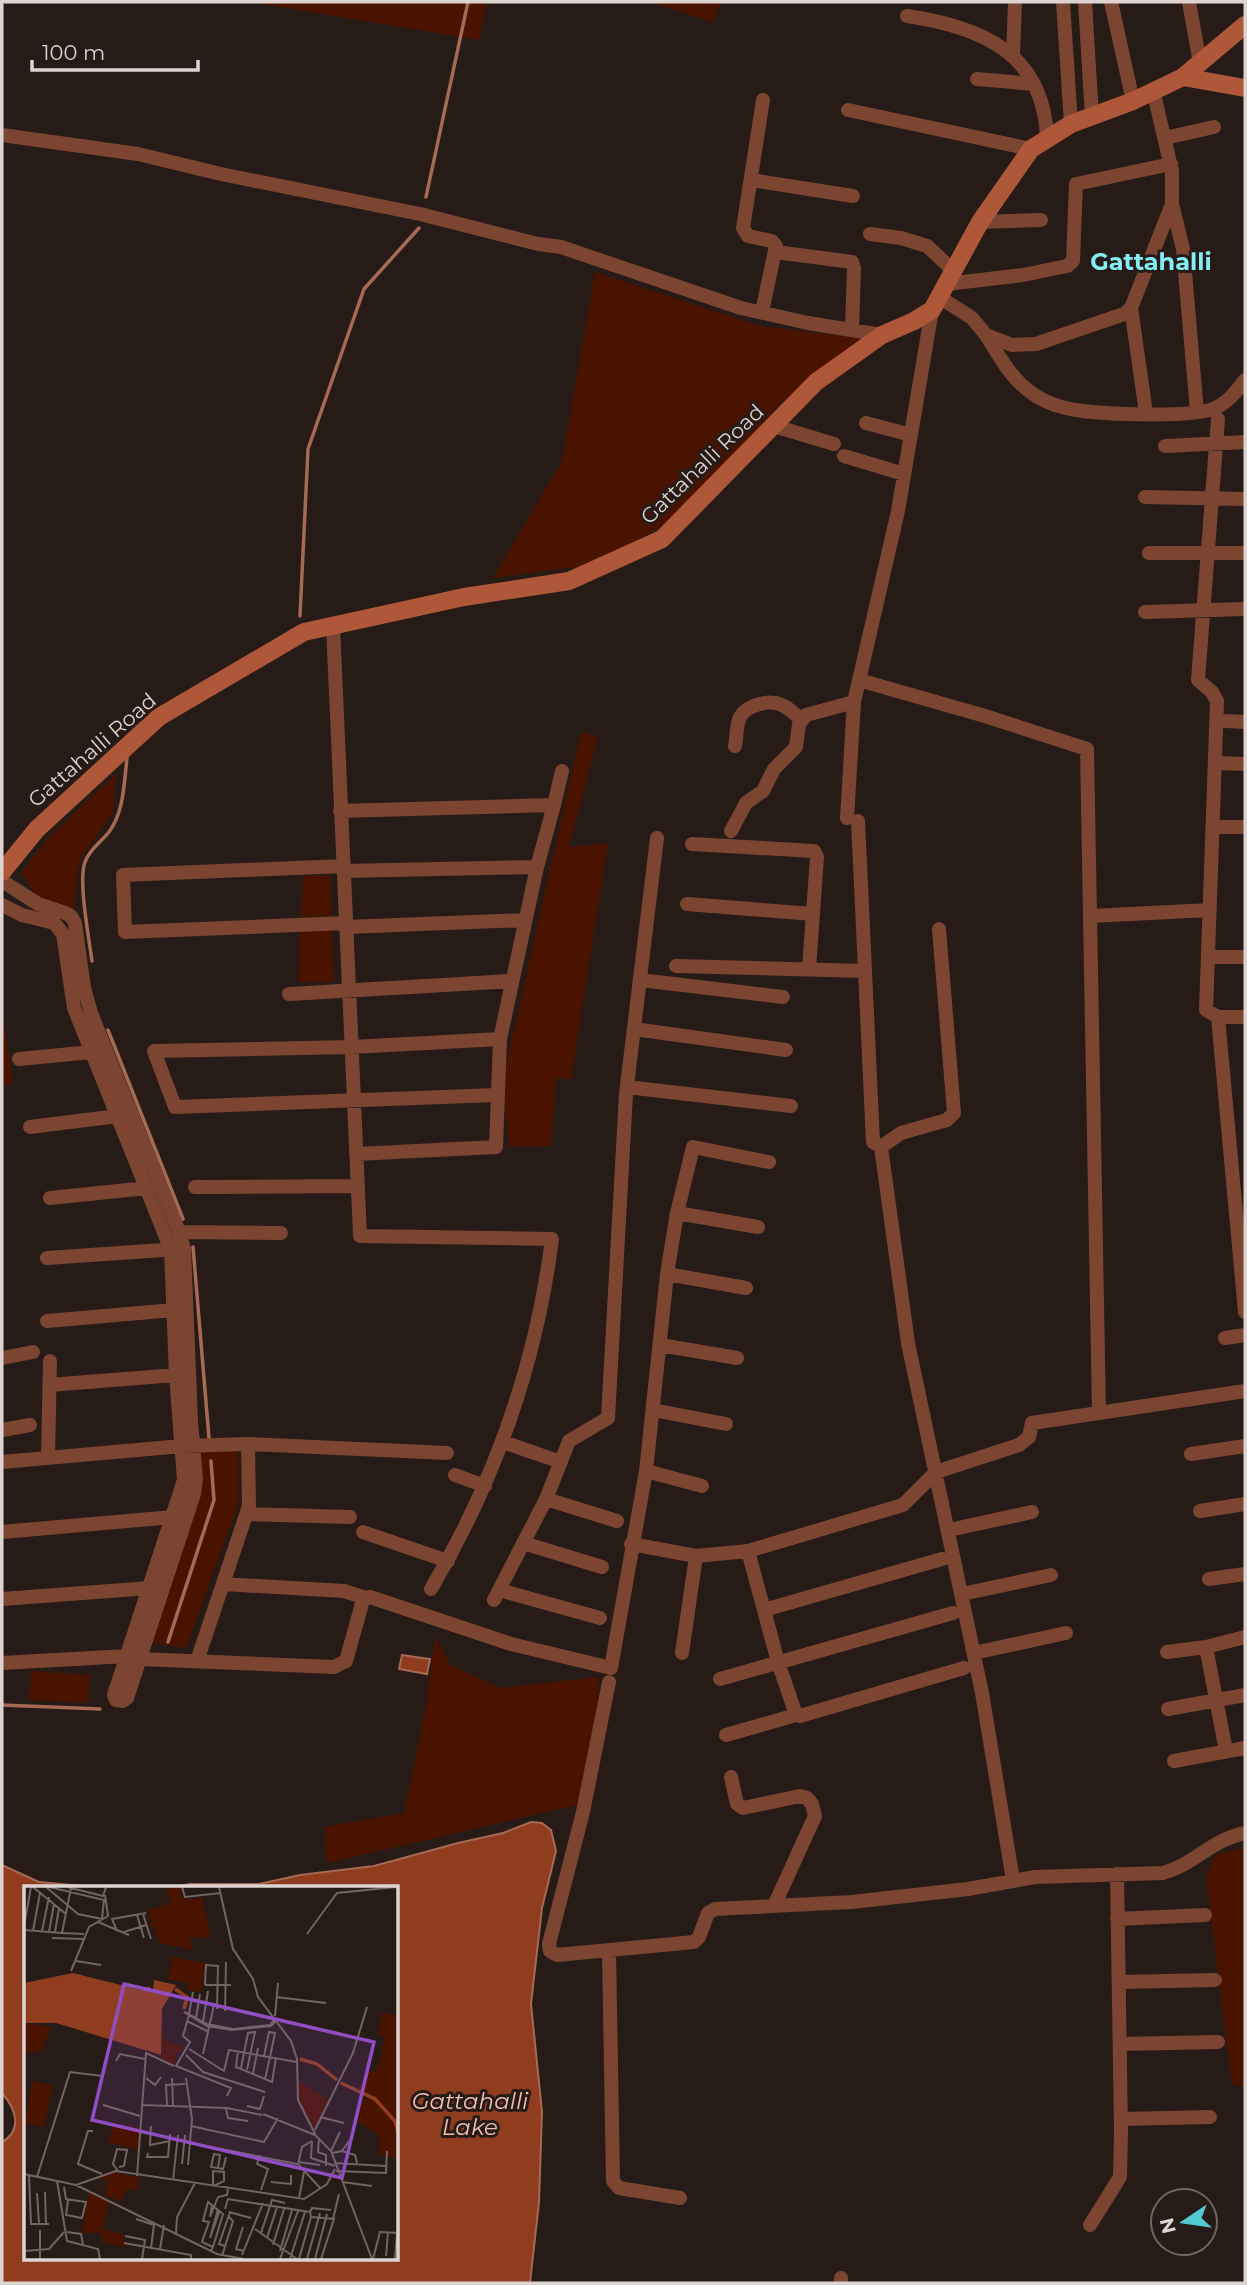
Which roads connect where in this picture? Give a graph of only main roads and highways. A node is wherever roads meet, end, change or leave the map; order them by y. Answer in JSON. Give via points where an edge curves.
{"nodes":[{"id":1,"x":1245,"y":25,"type":"edge"},
{"id":2,"x":1183,"y":77,"type":"junction"},
{"id":3,"x":1245,"y":88,"type":"edge"},
{"id":4,"x":2,"y":872,"type":"edge"}],
"edges":[{"from":1,"to":2,"type":"main road"},
{"from":2,"to":3,"type":"main road"},
{"from":2,"to":4,"type":"main road","name":"Gattahalli Road","via":[[1071,124],[1031,149],[980,222],[943,291],[914,321],[882,335],[816,382],[662,539],[569,581],[464,597],[304,632],[159,717],[37,829]]}]}
